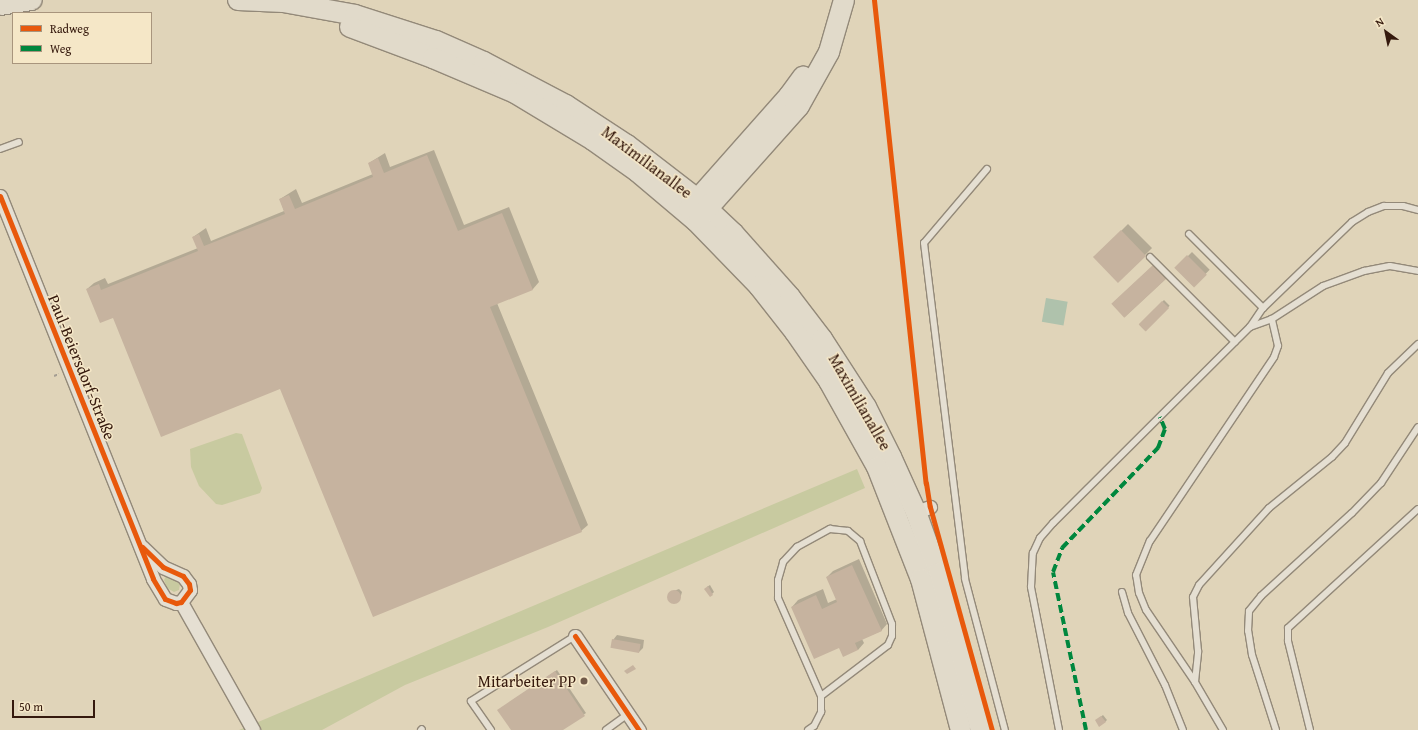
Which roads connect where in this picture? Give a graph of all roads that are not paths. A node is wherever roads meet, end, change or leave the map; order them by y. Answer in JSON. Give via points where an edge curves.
{"nodes":[{"id":1,"x":32,"y":0,"type":"edge"},
{"id":2,"x":238,"y":0,"type":"edge"},
{"id":3,"x":844,"y":0,"type":"edge"},
{"id":4,"x":0,"y":5,"type":"edge"},
{"id":5,"x":19,"y":142,"type":"dead end"},
{"id":6,"x":0,"y":149,"type":"edge"},
{"id":7,"x":987,"y":168,"type":"dead end"},
{"id":8,"x":0,"y":196,"type":"edge"},
{"id":9,"x":697,"y":210,"type":"junction"},
{"id":10,"x":1418,"y":210,"type":"edge"},
{"id":11,"x":1189,"y":234,"type":"dead end"},
{"id":12,"x":1150,"y":257,"type":"dead end"},
{"id":13,"x":1418,"y":271,"type":"edge"},
{"id":14,"x":1263,"y":308,"type":"junction"},
{"id":15,"x":1272,"y":319,"type":"junction"},
{"id":16,"x":1250,"y":327,"type":"junction"},
{"id":17,"x":1235,"y":342,"type":"junction"},
{"id":18,"x":1418,"y":344,"type":"edge"},
{"id":19,"x":1418,"y":428,"type":"edge"},
{"id":20,"x":1418,"y":509,"type":"edge"},
{"id":21,"x":142,"y":547,"type":"junction"},
{"id":22,"x":1122,"y":592,"type":"dead end"},
{"id":23,"x":181,"y":602,"type":"junction"},
{"id":24,"x":575,"y":636,"type":"joint"},
{"id":25,"x":1195,"y":682,"type":"junction"},
{"id":26,"x":821,"y":696,"type":"junction"},
{"id":27,"x":628,"y":714,"type":"junction"},
{"id":28,"x":253,"y":730,"type":"edge"},
{"id":29,"x":491,"y":730,"type":"edge"},
{"id":30,"x":606,"y":730,"type":"edge"},
{"id":31,"x":639,"y":730,"type":"edge"},
{"id":32,"x":808,"y":730,"type":"edge"},
{"id":33,"x":961,"y":730,"type":"edge"},
{"id":34,"x":981,"y":730,"type":"edge"},
{"id":35,"x":1005,"y":730,"type":"edge"},
{"id":36,"x":1058,"y":730,"type":"edge"},
{"id":37,"x":1183,"y":730,"type":"edge"},
{"id":38,"x":1222,"y":730,"type":"edge"},
{"id":39,"x":1276,"y":730,"type":"edge"},
{"id":40,"x":1310,"y":730,"type":"edge"}],
"edges":[{"from":1,"to":4,"type":"main road"},
{"from":2,"to":9,"type":"main road","via":[[259,1],[372,35],[515,93],[593,140]]},
{"from":3,"to":9,"type":"main road","via":[[834,29],[789,96]]},
{"from":5,"to":6,"type":"lane"},
{"from":7,"to":35,"type":"lane","via":[[924,243],[965,579]]},
{"from":8,"to":21,"type":"street","name":"Paul-Beiersdorf-Straße"},
{"from":9,"to":33,"type":"main road","name":"Maximilianallee","via":[[796,332],[863,439],[899,518],[921,579]]},
{"from":9,"to":34,"type":"main road","name":"Maximilianallee","via":[[778,283],[833,356],[866,407],[923,509]]},
{"from":10,"to":14,"type":"lane","via":[[1403,206],[1384,206],[1352,222]]},
{"from":11,"to":14,"type":"lane"},
{"from":12,"to":17,"type":"lane"},
{"from":13,"to":15,"type":"lane","via":[[1390,266],[1364,271],[1322,286]]},
{"from":14,"to":16,"type":"lane"},
{"from":15,"to":16,"type":"lane"},
{"from":15,"to":25,"type":"lane","via":[[1278,346],[1274,357],[1150,541],[1136,576],[1146,610]]},
{"from":16,"to":17,"type":"lane"},
{"from":17,"to":36,"type":"lane","via":[[1053,523],[1033,553],[1031,586]]},
{"from":18,"to":25,"type":"lane","via":[[1388,374],[1345,443],[1332,457],[1270,508],[1199,585],[1193,597],[1198,651]]},
{"from":19,"to":39,"type":"lane","via":[[1381,483],[1261,596],[1249,611],[1248,630],[1252,655]]},
{"from":20,"to":40,"type":"lane","via":[[1288,628],[1288,641]]},
{"from":21,"to":23,"type":"street","name":"Paul-Beiersdorf-Straße","via":[[161,595],[170,602]]},
{"from":21,"to":23,"type":"street","name":"Paul-Beiersdorf-Straße","via":[[163,567],[183,576],[189,584],[190,590]]},
{"from":22,"to":37,"type":"lane","via":[[1128,613],[1165,685]]},
{"from":23,"to":28,"type":"street"},
{"from":24,"to":27,"type":"street"},
{"from":24,"to":29,"type":"lane","via":[[472,701]]},
{"from":25,"to":38,"type":"lane"},
{"from":26,"to":26,"type":"lane","via":[[778,598],[778,580],[783,562],[796,547],[830,529],[848,531],[860,541],[892,624],[892,636],[888,645]]},
{"from":26,"to":32,"type":"lane","via":[[821,712],[814,726]]},
{"from":27,"to":30,"type":"lane"},
{"from":27,"to":31,"type":"street"}]}
